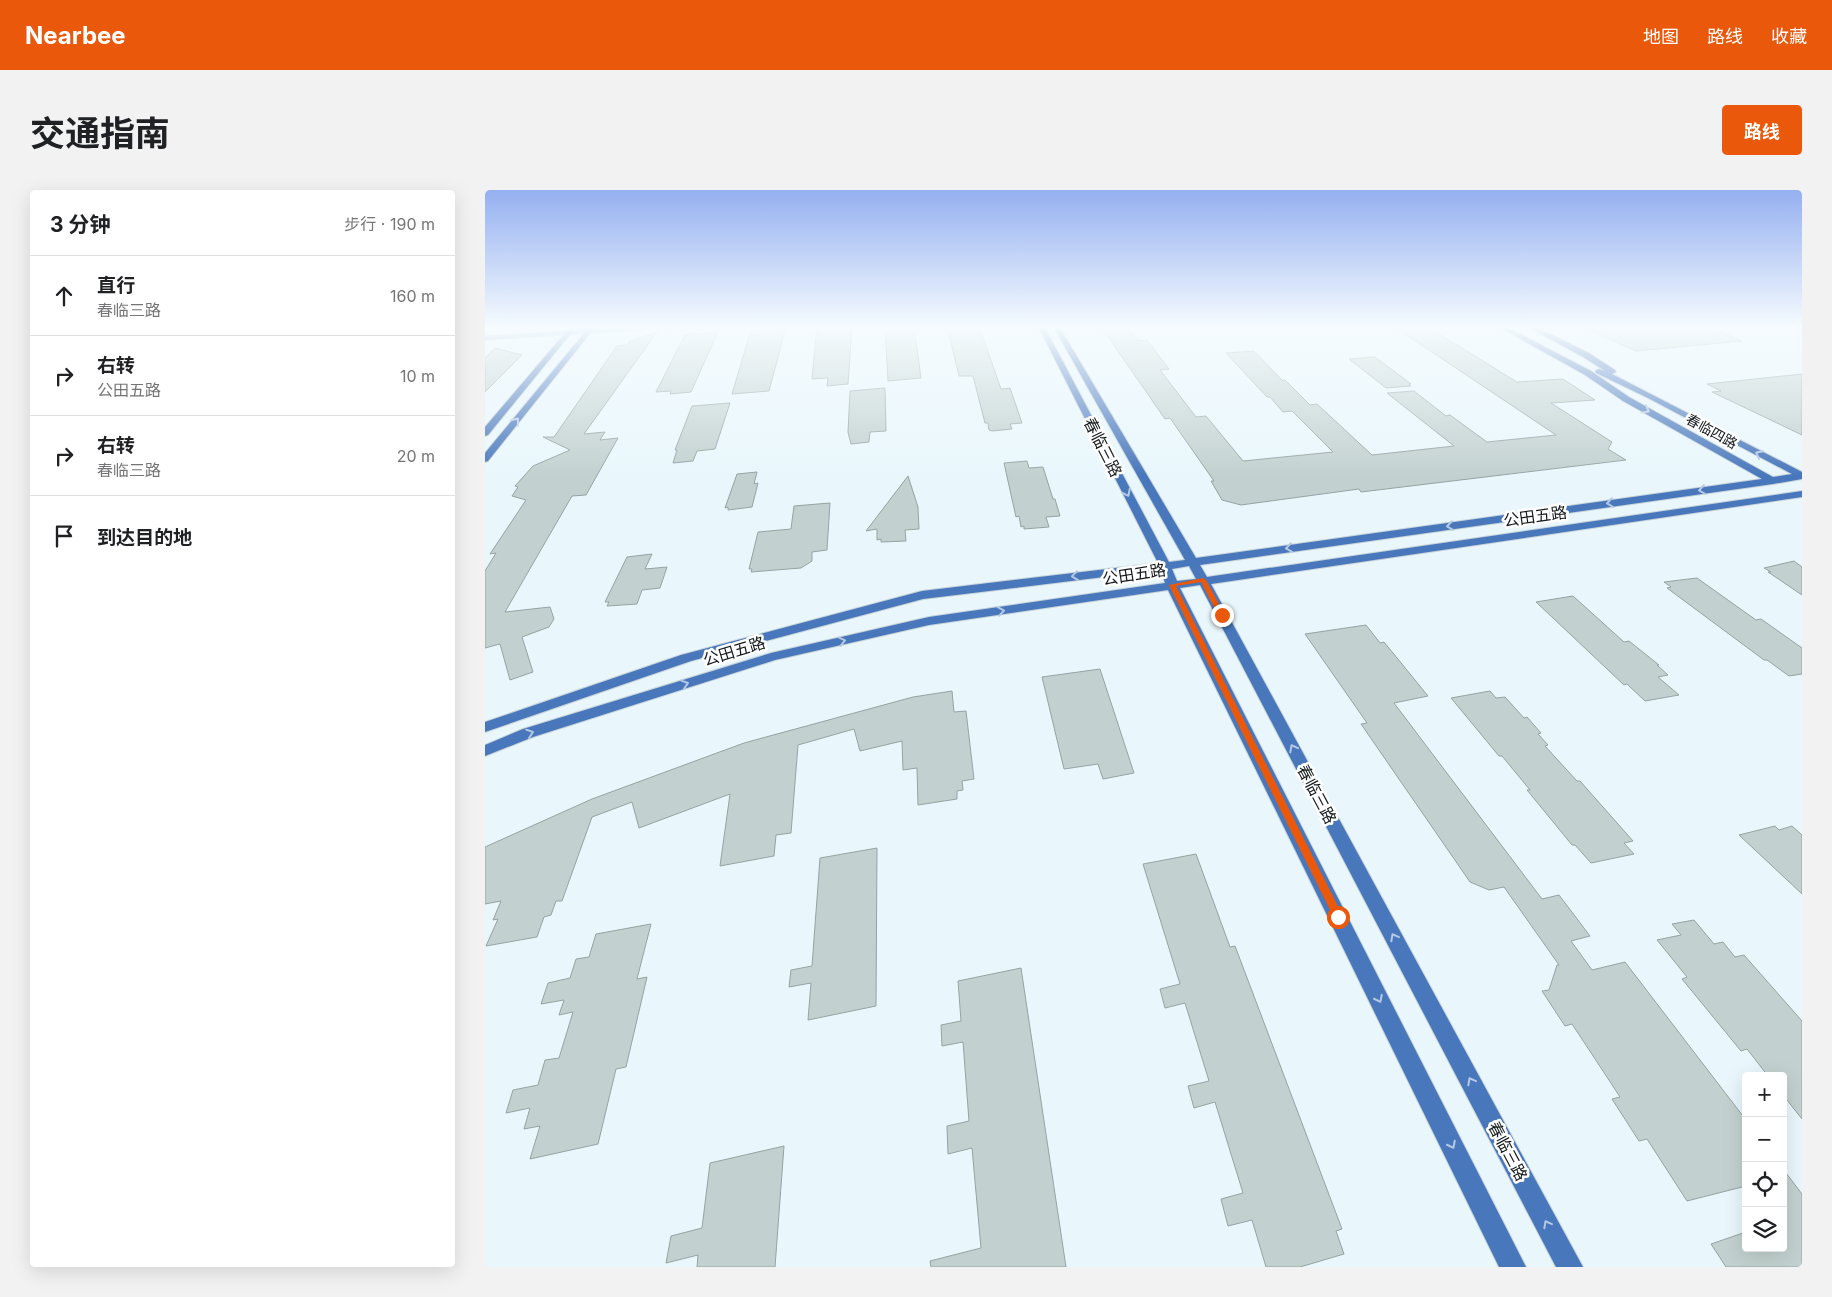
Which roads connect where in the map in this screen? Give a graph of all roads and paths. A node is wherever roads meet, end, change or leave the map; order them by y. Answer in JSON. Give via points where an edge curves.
{"nodes":[{"id":1,"x":532,"y":376,"type":"edge"},
{"id":2,"x":552,"y":376,"type":"edge"},
{"id":3,"x":1067,"y":376,"type":"edge"},
{"id":4,"x":1084,"y":376,"type":"edge"},
{"id":5,"x":1578,"y":376,"type":"edge"},
{"id":6,"x":1593,"y":376,"type":"edge"},
{"id":7,"x":1611,"y":376,"type":"edge"},
{"id":8,"x":1620,"y":376,"type":"edge"},
{"id":9,"x":1651,"y":396,"type":"junction"},
{"id":10,"x":1626,"y":399,"type":"junction"},
{"id":11,"x":485,"y":433,"type":"edge"},
{"id":12,"x":485,"y":459,"type":"edge"},
{"id":13,"x":1802,"y":476,"type":"edge"},
{"id":14,"x":1771,"y":480,"type":"junction"},
{"id":15,"x":1802,"y":493,"type":"edge"},
{"id":16,"x":1193,"y":562,"type":"junction"},
{"id":17,"x":1165,"y":566,"type":"junction"},
{"id":18,"x":1203,"y":580,"type":"junction"},
{"id":19,"x":1172,"y":585,"type":"junction"},
{"id":20,"x":485,"y":727,"type":"edge"},
{"id":21,"x":485,"y":751,"type":"edge"},
{"id":22,"x":1513,"y":1267,"type":"edge"},
{"id":23,"x":1570,"y":1267,"type":"edge"}],
"edges":[{"from":1,"to":11,"type":"street"},
{"from":12,"to":2,"type":"street","one_way":true},
{"from":3,"to":17,"type":"street","name":"春临三路","one_way":true},
{"from":4,"to":16,"type":"street","name":"春临三路"},
{"from":5,"to":10,"type":"street"},
{"from":6,"to":10,"type":"street","name":"春临四路"},
{"from":7,"to":9,"type":"street","name":"春临四路"},
{"from":8,"to":9,"type":"street"},
{"from":13,"to":9,"type":"street","name":"春临四路","one_way":true},
{"from":10,"to":14,"type":"street","name":"春临四路","one_way":true},
{"from":13,"to":14,"type":"street","name":"公田五路"},
{"from":14,"to":15,"type":"street","name":"春临四路"},
{"from":14,"to":16,"type":"street","name":"公田五路","one_way":true},
{"from":15,"to":18,"type":"street","name":"公田五路"},
{"from":16,"to":17,"type":"street","name":"公田五路"},
{"from":16,"to":18,"type":"street","name":"春临三路"},
{"from":17,"to":19,"type":"street","name":"春临三路"},
{"from":17,"to":20,"type":"street","name":"公田五路","one_way":true,"via":[[921,595],[685,658]]},
{"from":18,"to":19,"type":"street","name":"公田五路"},
{"from":23,"to":18,"type":"street","name":"春临三路","one_way":true},
{"from":21,"to":19,"type":"street","name":"公田五路","one_way":true,"via":[[528,733],[771,656],[929,621]]},
{"from":19,"to":22,"type":"street","name":"春临三路","one_way":true}]}
